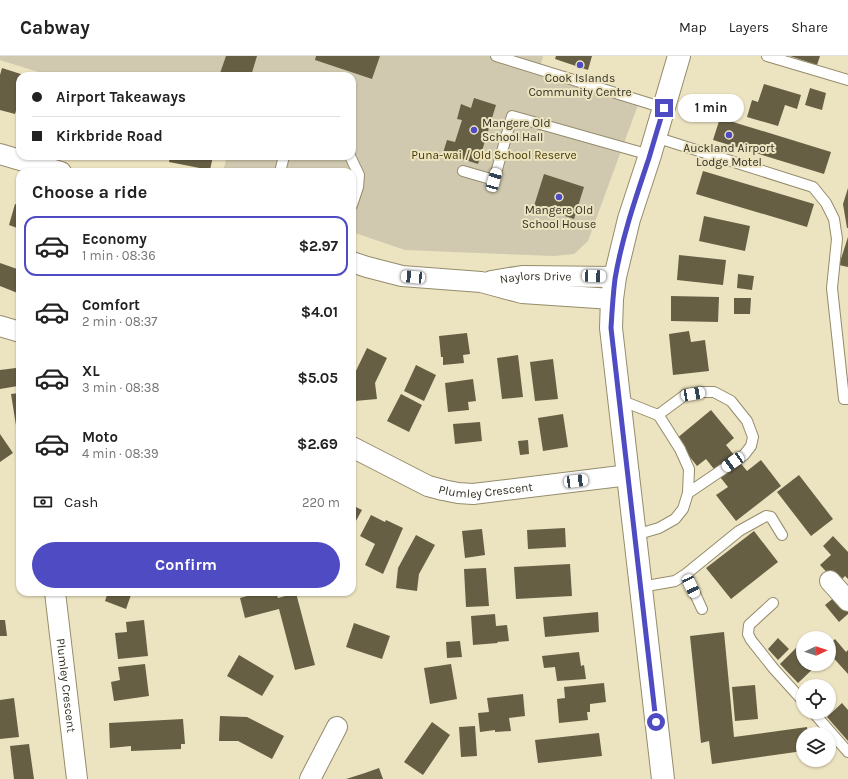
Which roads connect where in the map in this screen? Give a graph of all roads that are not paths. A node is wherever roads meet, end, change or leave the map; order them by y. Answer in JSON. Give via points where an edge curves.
{"nodes":[{"id":1,"x":496,"y":56,"type":"edge"},
{"id":2,"x":679,"y":56,"type":"edge"},
{"id":3,"x":767,"y":56,"type":"edge"},
{"id":4,"x":848,"y":80,"type":"edge"},
{"id":5,"x":664,"y":108,"type":"junction"},
{"id":6,"x":652,"y":146,"type":"junction"},
{"id":7,"x":0,"y":154,"type":"edge"},
{"id":8,"x":16,"y":159,"type":"edge"},
{"id":9,"x":20,"y":160,"type":"edge"},
{"id":10,"x":47,"y":168,"type":"edge"},
{"id":11,"x":356,"y":169,"type":"edge"},
{"id":12,"x":463,"y":171,"type":"dead end"},
{"id":13,"x":356,"y":193,"type":"edge"},
{"id":14,"x":356,"y":264,"type":"edge"},
{"id":15,"x":615,"y":277,"type":"junction"},
{"id":16,"x":481,"y":282,"type":"junction"},
{"id":17,"x":612,"y":299,"type":"junction"},
{"id":18,"x":0,"y":326,"type":"edge"},
{"id":19,"x":16,"y":331,"type":"edge"},
{"id":20,"x":848,"y":399,"type":"edge"},
{"id":21,"x":620,"y":400,"type":"junction"},
{"id":22,"x":658,"y":416,"type":"junction"},
{"id":23,"x":356,"y":449,"type":"edge"},
{"id":24,"x":628,"y":475,"type":"junction"},
{"id":25,"x":688,"y":493,"type":"junction"},
{"id":26,"x":635,"y":535,"type":"junction"},
{"id":27,"x":782,"y":535,"type":"dead end"},
{"id":28,"x":686,"y":574,"type":"junction"},
{"id":29,"x":830,"y":581,"type":"dead end"},
{"id":30,"x":641,"y":587,"type":"junction"},
{"id":31,"x":55,"y":596,"type":"edge"},
{"id":32,"x":848,"y":601,"type":"edge"},
{"id":33,"x":773,"y":603,"type":"dead end"},
{"id":34,"x":702,"y":609,"type":"dead end"},
{"id":35,"x":796,"y":693,"type":"edge"},
{"id":36,"x":818,"y":719,"type":"edge"},
{"id":37,"x":337,"y":727,"type":"dead end"},
{"id":38,"x":848,"y":752,"type":"edge"},
{"id":39,"x":77,"y":779,"type":"edge"},
{"id":40,"x":310,"y":779,"type":"edge"},
{"id":41,"x":663,"y":779,"type":"edge"}],
"edges":[{"from":1,"to":5,"type":"lane"},
{"from":2,"to":5,"type":"main road"},
{"from":3,"to":4,"type":"lane"},
{"from":5,"to":6,"type":"main road"},
{"from":6,"to":12,"type":"lane","via":[[512,116],[494,180]]},
{"from":6,"to":15,"type":"main road","via":[[629,219]]},
{"from":6,"to":20,"type":"lane","via":[[813,186],[834,219],[837,239],[832,288],[844,399]]},
{"from":7,"to":8,"type":"street"},
{"from":9,"to":10,"type":"street"},
{"from":11,"to":13,"type":"lane","via":[[359,175]]},
{"from":14,"to":16,"type":"street","name":"Naylors Drive","via":[[402,276]]},
{"from":15,"to":16,"type":"street","name":"Naylors Drive","via":[[522,276]]},
{"from":15,"to":17,"type":"main road"},
{"from":16,"to":17,"type":"street","name":"Naylors Drive","via":[[522,293]]},
{"from":17,"to":21,"type":"main road","via":[[611,328]]},
{"from":18,"to":19,"type":"street"},
{"from":21,"to":22,"type":"lane"},
{"from":21,"to":24,"type":"main road"},
{"from":22,"to":25,"type":"lane","via":[[680,449],[689,469]]},
{"from":22,"to":25,"type":"lane","via":[[685,395],[714,392],[731,401],[747,421],[752,437],[751,446],[744,455]]},
{"from":23,"to":24,"type":"street","name":"Plumley Crescent","via":[[428,486],[458,493],[473,494]]},
{"from":24,"to":26,"type":"main road"},
{"from":25,"to":26,"type":"lane","via":[[683,509],[675,519],[659,528]]},
{"from":26,"to":30,"type":"main road"},
{"from":27,"to":28,"type":"lane","via":[[771,517],[766,516],[739,531]]},
{"from":28,"to":30,"type":"lane","via":[[675,581]]},
{"from":28,"to":34,"type":"lane"},
{"from":29,"to":32,"type":"street"},
{"from":30,"to":41,"type":"main road"},
{"from":31,"to":39,"type":"street","name":"Plumley Crescent"},
{"from":33,"to":35,"type":"lane","via":[[749,625],[748,634]]},
{"from":36,"to":38,"type":"lane"},
{"from":37,"to":40,"type":"street"}]}
